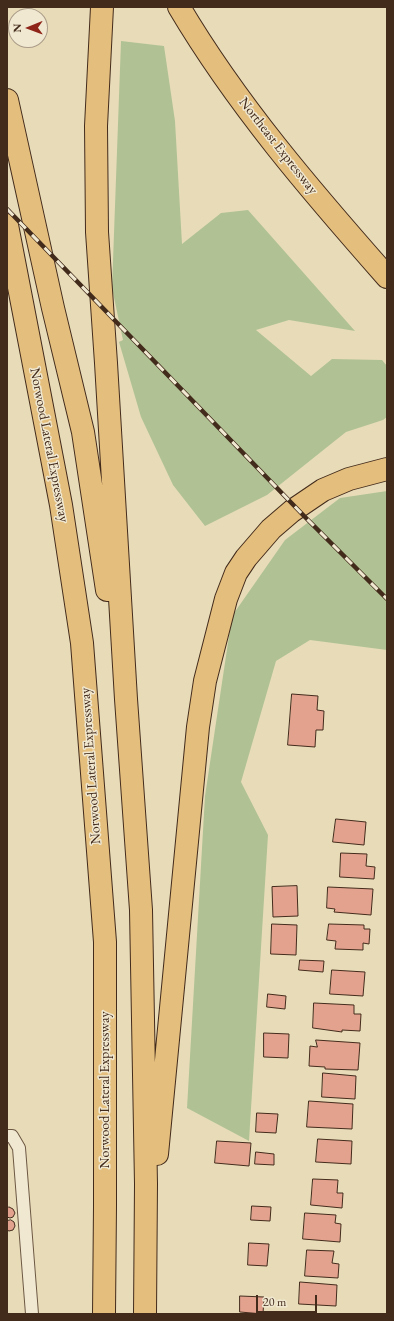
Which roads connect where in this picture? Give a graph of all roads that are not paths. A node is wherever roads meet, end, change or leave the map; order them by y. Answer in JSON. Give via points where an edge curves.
{"nodes":[{"id":1,"x":102,"y":7,"type":"edge"},
{"id":2,"x":179,"y":7,"type":"edge"},
{"id":3,"x":7,"y":100,"type":"edge"},
{"id":4,"x":7,"y":225,"type":"edge"},
{"id":5,"x":387,"y":277,"type":"edge"},
{"id":6,"x":387,"y":469,"type":"edge"},
{"id":7,"x":126,"y":699,"type":"junction"},
{"id":8,"x":7,"y":1136,"type":"edge"},
{"id":9,"x":145,"y":1290,"type":"junction"},
{"id":10,"x":32,"y":1314,"type":"edge"},
{"id":11,"x":104,"y":1314,"type":"edge"},
{"id":12,"x":145,"y":1314,"type":"edge"}],
"edges":[{"from":1,"to":7,"type":"highway","via":[[96,126],[97,232]]},
{"from":2,"to":5,"type":"highway","name":"Northeast Expressway","via":[[196,36],[250,112],[332,215]]},
{"from":3,"to":7,"type":"highway","via":[[83,432]]},
{"from":4,"to":11,"type":"highway","name":"Norwood Lateral Expressway","via":[[61,505],[82,643],[105,942]]},
{"from":6,"to":9,"type":"highway","via":[[349,479],[323,490],[292,511],[271,529],[246,558],[236,573],[226,599],[205,681],[198,727]]},
{"from":7,"to":9,"type":"highway","via":[[141,910],[146,1184]]},
{"from":8,"to":10,"type":"lane","via":[[12,1136],[19,1148]]},
{"from":9,"to":12,"type":"highway"}]}
